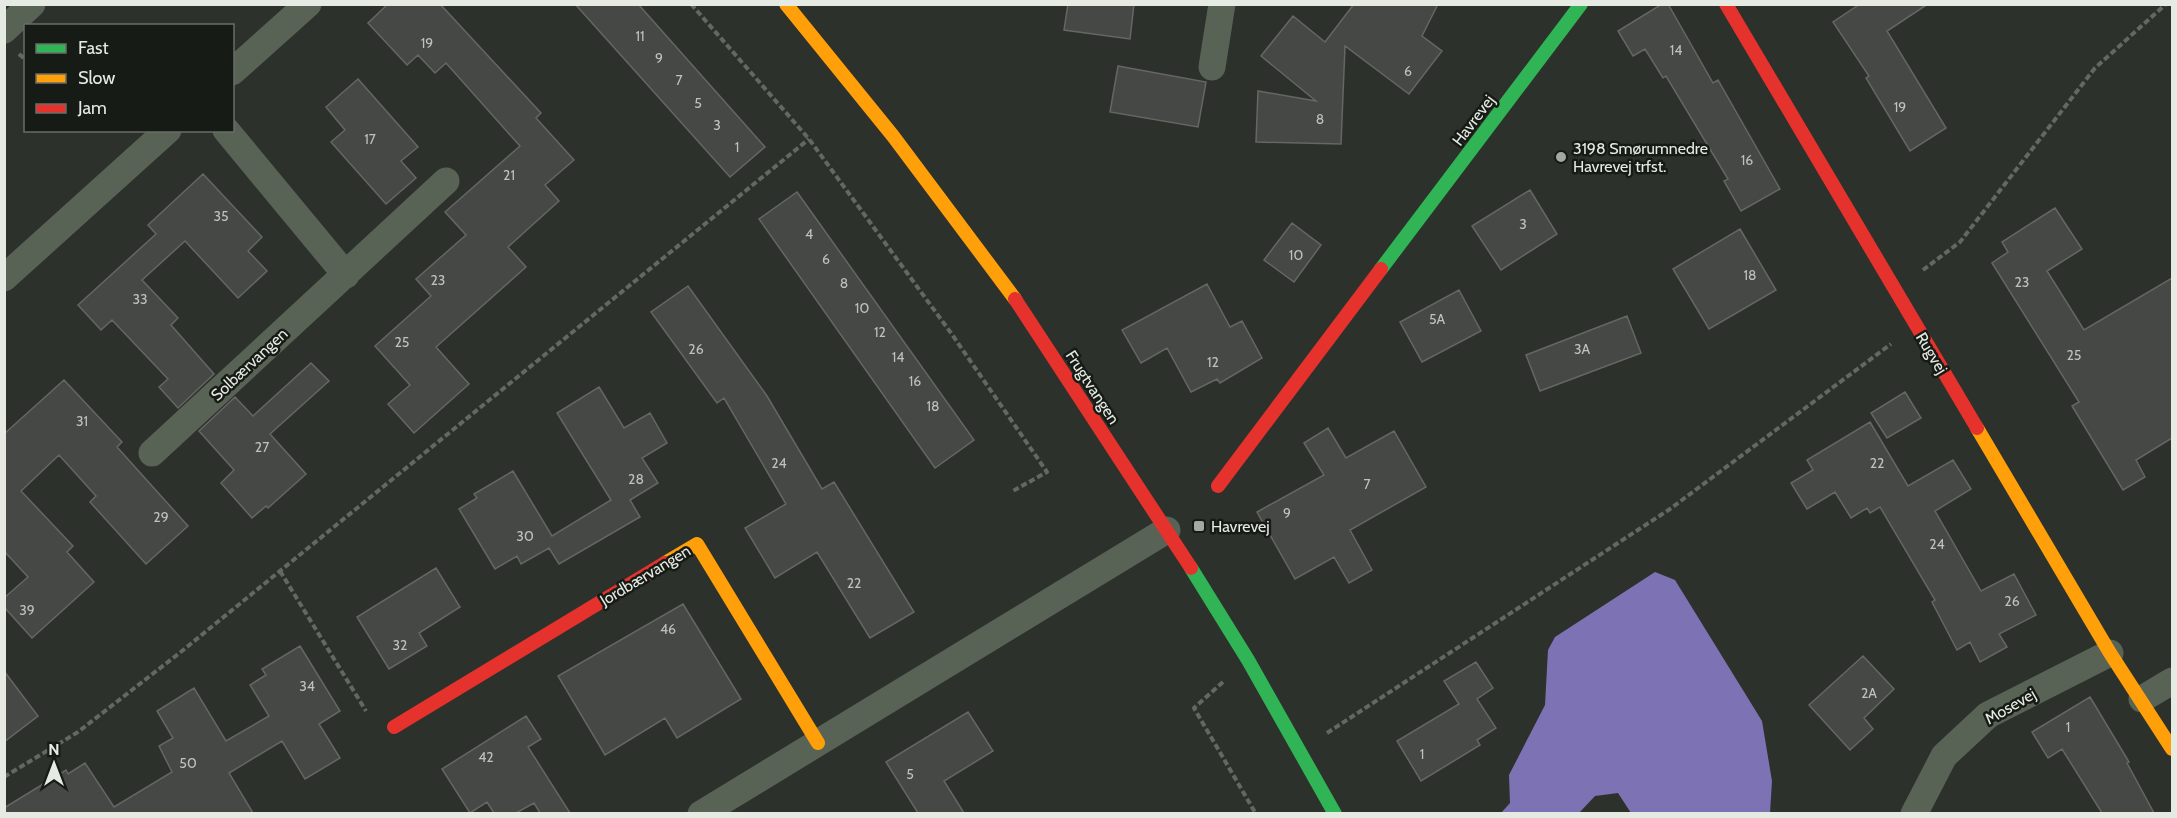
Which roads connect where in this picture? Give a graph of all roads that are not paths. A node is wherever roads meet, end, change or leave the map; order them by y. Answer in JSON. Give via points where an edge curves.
{"nodes":[{"id":1,"x":32,"y":4,"type":"edge"},
{"id":2,"x":786,"y":4,"type":"edge"},
{"id":3,"x":1222,"y":4,"type":"edge"},
{"id":4,"x":1581,"y":4,"type":"edge"},
{"id":5,"x":1726,"y":4,"type":"edge"},
{"id":6,"x":291,"y":10,"type":"edge"},
{"id":7,"x":4,"y":30,"type":"edge"},
{"id":8,"x":1212,"y":67,"type":"dead end"},
{"id":9,"x":234,"y":70,"type":"edge"},
{"id":10,"x":166,"y":132,"type":"edge"},
{"id":11,"x":228,"y":132,"type":"edge"},
{"id":12,"x":447,"y":181,"type":"dead end"},
{"id":13,"x":346,"y":275,"type":"junction"},
{"id":14,"x":4,"y":278,"type":"edge"},
{"id":15,"x":152,"y":453,"type":"dead end"},
{"id":16,"x":1218,"y":486,"type":"dead end"},
{"id":17,"x":1167,"y":530,"type":"junction"},
{"id":18,"x":2110,"y":653,"type":"junction"},
{"id":19,"x":2172,"y":681,"type":"edge"},
{"id":20,"x":2142,"y":699,"type":"junction"},
{"id":21,"x":394,"y":727,"type":"road end"},
{"id":22,"x":818,"y":742,"type":"junction"},
{"id":23,"x":2172,"y":749,"type":"edge"},
{"id":24,"x":701,"y":813,"type":"edge"},
{"id":25,"x":1335,"y":813,"type":"edge"},
{"id":26,"x":1914,"y":813,"type":"edge"}],
"edges":[{"from":1,"to":7,"type":"street"},
{"from":2,"to":17,"type":"street","name":"Frugtvangen","via":[[893,136],[1024,312]]},
{"from":3,"to":8,"type":"street"},
{"from":4,"to":16,"type":"street","name":"Havrevej"},
{"from":5,"to":18,"type":"street","name":"Rugvej"},
{"from":6,"to":9,"type":"street"},
{"from":10,"to":14,"type":"street"},
{"from":11,"to":13,"type":"street"},
{"from":12,"to":13,"type":"street","name":"Solbærvangen"},
{"from":13,"to":15,"type":"street","name":"Solbærvangen"},
{"from":17,"to":22,"type":"street"},
{"from":17,"to":25,"type":"street","name":"Frugtvangen","via":[[1248,660]]},
{"from":18,"to":20,"type":"street","name":"Rugvej"},
{"from":18,"to":26,"type":"street","name":"Mosevej","via":[[1988,715],[1944,756]]},
{"from":19,"to":20,"type":"street"},
{"from":20,"to":23,"type":"street","name":"Rugvej"},
{"from":21,"to":22,"type":"street","name":"Jordbærvangen","via":[[696,544]]},
{"from":22,"to":24,"type":"street"}]}
